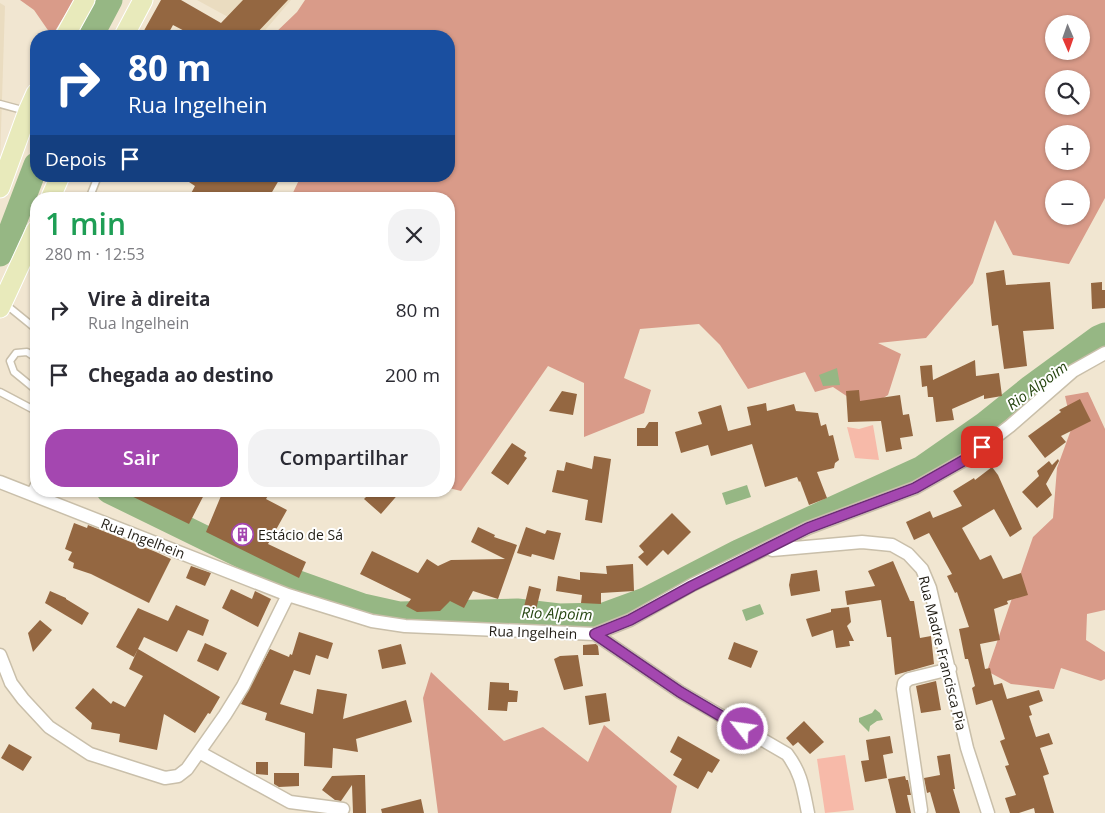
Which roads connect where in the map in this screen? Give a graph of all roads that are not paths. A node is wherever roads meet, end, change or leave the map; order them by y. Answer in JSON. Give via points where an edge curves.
{"nodes":[{"id":1,"x":84,"y":0,"type":"edge"},
{"id":2,"x":142,"y":0,"type":"edge"},
{"id":3,"x":67,"y":30,"type":"edge"},
{"id":4,"x":127,"y":30,"type":"edge"},
{"id":5,"x":0,"y":104,"type":"edge"},
{"id":6,"x":30,"y":106,"type":"edge"},
{"id":7,"x":28,"y":111,"type":"junction"},
{"id":8,"x":0,"y":188,"type":"edge"},
{"id":9,"x":30,"y":243,"type":"edge"},
{"id":10,"x":2,"y":305,"type":"edge"},
{"id":11,"x":30,"y":324,"type":"edge"},
{"id":12,"x":1105,"y":353,"type":"edge"},
{"id":13,"x":30,"y":354,"type":"edge"},
{"id":14,"x":30,"y":385,"type":"edge"},
{"id":15,"x":0,"y":392,"type":"edge"},
{"id":16,"x":30,"y":408,"type":"edge"},
{"id":17,"x":0,"y":482,"type":"edge"},
{"id":18,"x":29,"y":494,"type":"edge"},
{"id":19,"x":37,"y":497,"type":"edge"},
{"id":20,"x":762,"y":550,"type":"junction"},
{"id":21,"x":288,"y":595,"type":"junction"},
{"id":22,"x":595,"y":634,"type":"junction"},
{"id":23,"x":0,"y":655,"type":"edge"},
{"id":24,"x":950,"y":669,"type":"junction"},
{"id":25,"x":200,"y":752,"type":"junction"},
{"id":26,"x":343,"y":809,"type":"dead end"},
{"id":27,"x":921,"y":810,"type":"dead end"},
{"id":28,"x":808,"y":813,"type":"edge"},
{"id":29,"x":988,"y":813,"type":"edge"}],
"edges":[{"from":1,"to":3,"type":"main road"},
{"from":2,"to":4,"type":"main road"},
{"from":5,"to":7,"type":"lane"},
{"from":6,"to":7,"type":"main road"},
{"from":7,"to":8,"type":"main road"},
{"from":9,"to":10,"type":"main road"},
{"from":10,"to":11,"type":"lane"},
{"from":12,"to":20,"type":"street","name":"Rua Ingelhein","via":[[1074,371],[968,458],[915,488],[808,528]]},
{"from":13,"to":14,"type":"lane","via":[[16,354],[10,361],[14,372]]},
{"from":15,"to":16,"type":"lane"},
{"from":17,"to":18,"type":"street","name":"Rua Ingelhein"},
{"from":19,"to":21,"type":"street","name":"Rua Ingelhein"},
{"from":20,"to":22,"type":"street","name":"Rua Ingelhein","via":[[630,620]]},
{"from":20,"to":24,"type":"street","name":"Rua Madre Francisca Pia","via":[[862,542],[892,545],[908,554],[922,569],[930,588]]},
{"from":21,"to":22,"type":"street","name":"Rua Ingelhein","via":[[372,621],[405,626]]},
{"from":21,"to":25,"type":"street","via":[[243,686]]},
{"from":22,"to":28,"type":"street","via":[[680,692],[787,754],[797,767]]},
{"from":23,"to":25,"type":"street","via":[[11,683],[23,699],[49,726],[90,754],[165,778],[178,776]]},
{"from":24,"to":27,"type":"street","via":[[904,683]]},
{"from":24,"to":29,"type":"street","name":"Rua Madre Francisca Pia","via":[[967,748]]},
{"from":25,"to":26,"type":"street","via":[[290,802]]}]}
